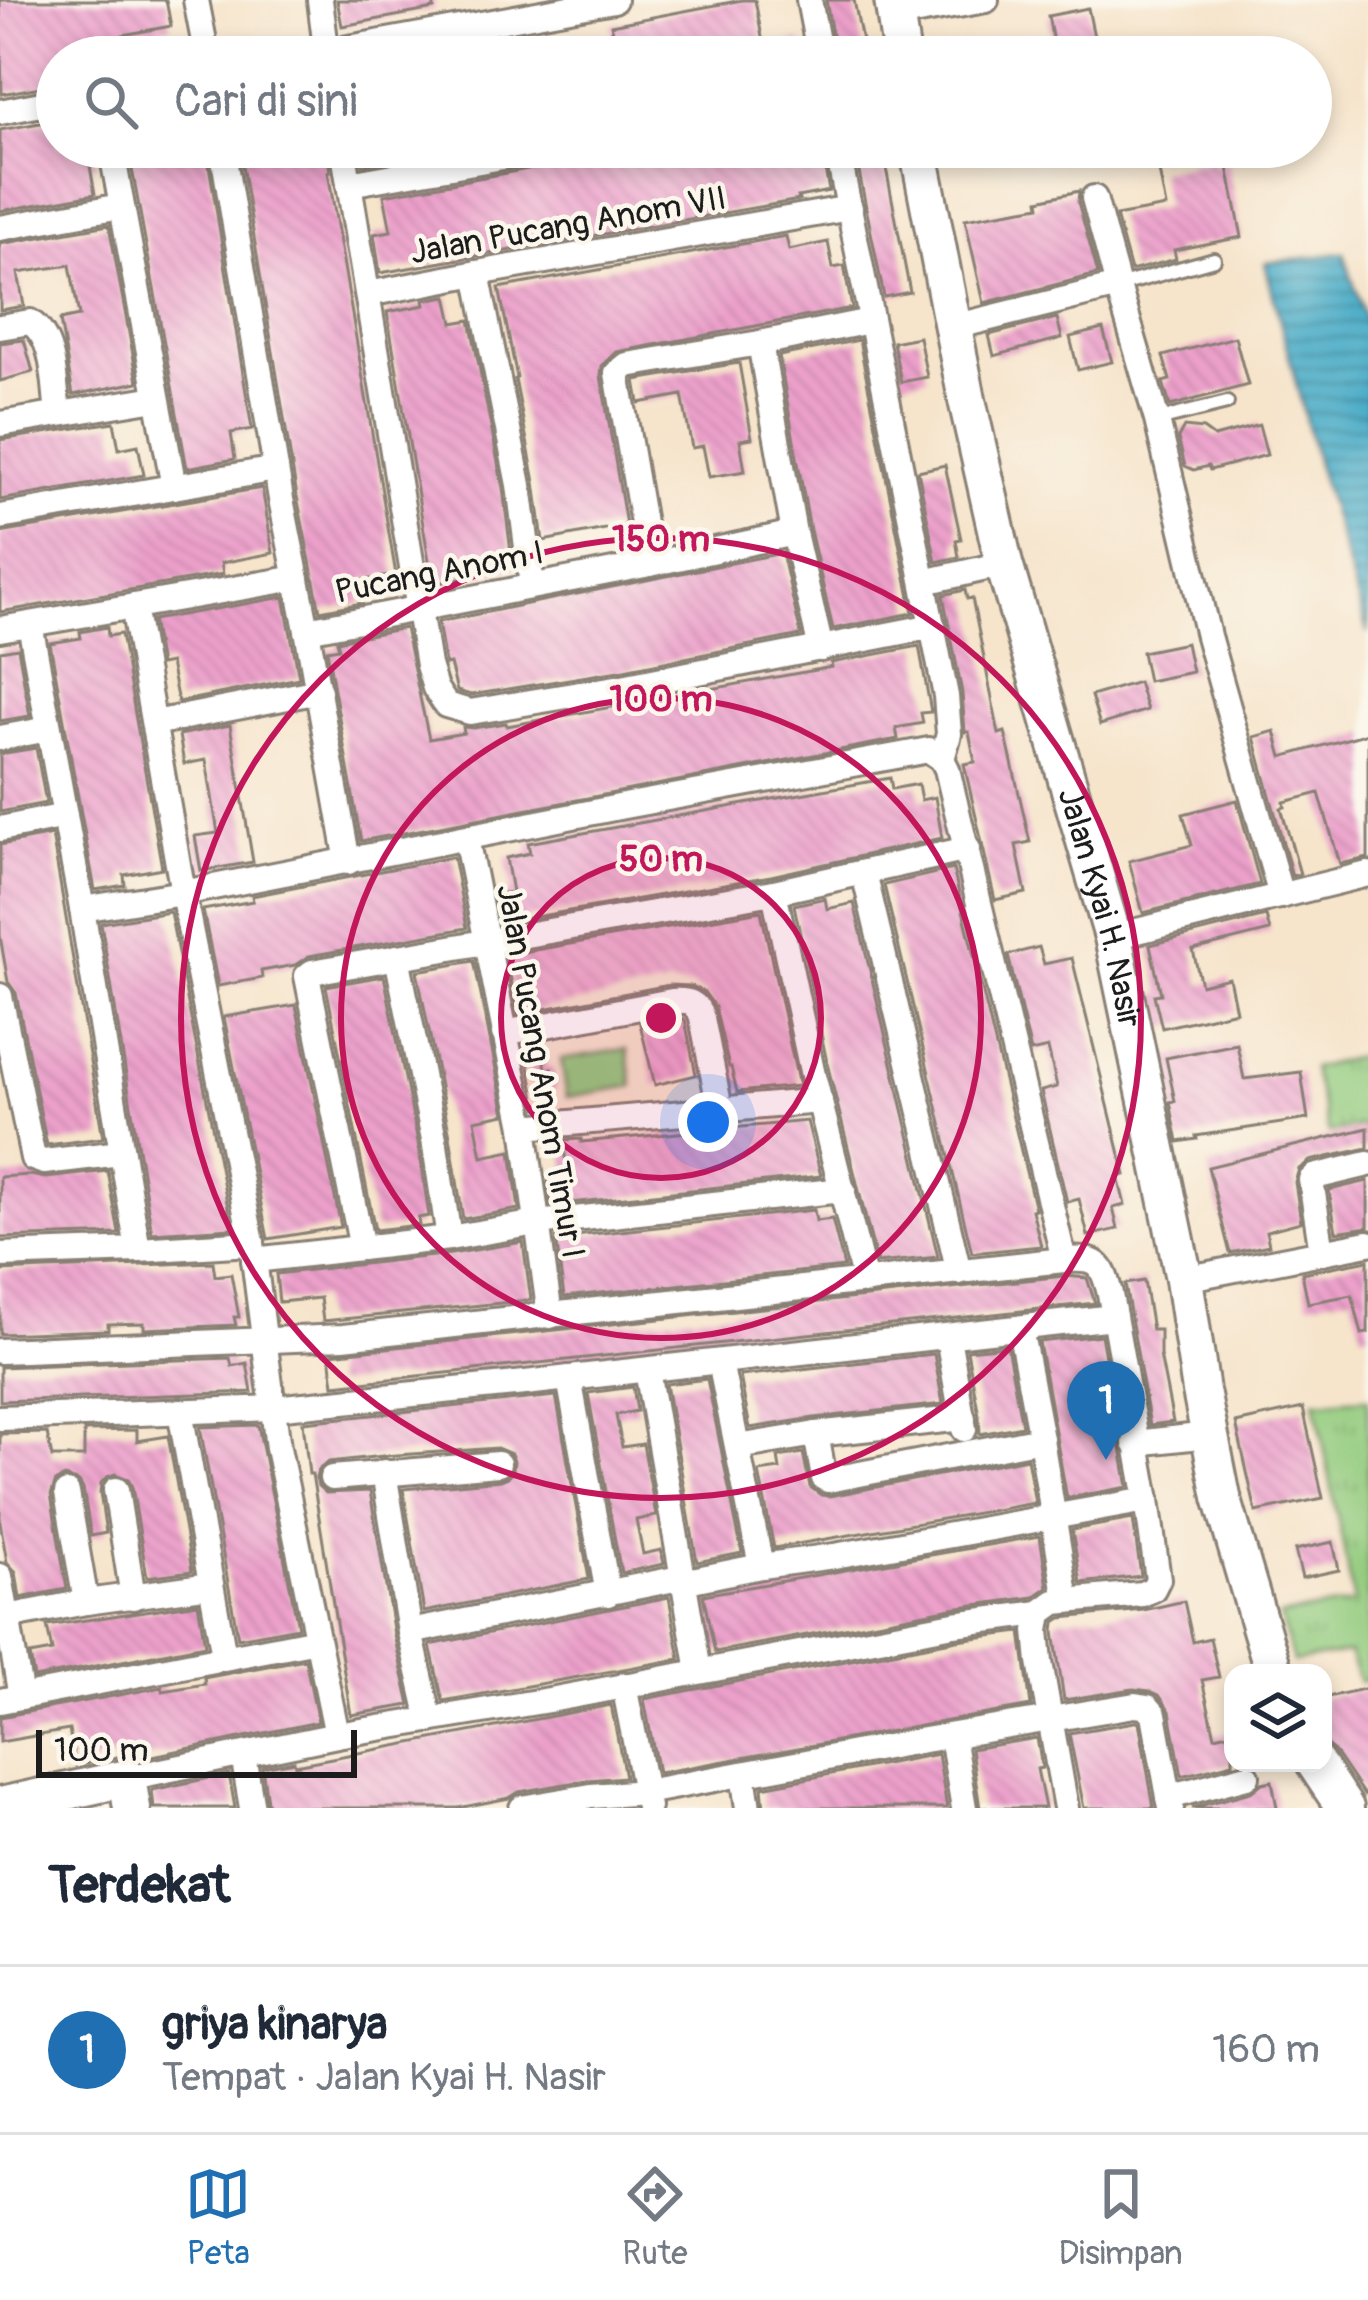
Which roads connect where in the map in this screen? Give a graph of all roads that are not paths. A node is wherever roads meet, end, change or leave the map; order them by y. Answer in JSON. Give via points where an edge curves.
{"nodes":[{"id":1,"x":196,"y":0,"type":"edge"},
{"id":2,"x":320,"y":0,"type":"edge"},
{"id":3,"x":614,"y":0,"type":"edge"},
{"id":4,"x":809,"y":0,"type":"edge"},
{"id":5,"x":986,"y":0,"type":"edge"},
{"id":6,"x":894,"y":8,"type":"edge"},
{"id":7,"x":203,"y":36,"type":"edge"},
{"id":8,"x":325,"y":36,"type":"edge"},
{"id":9,"x":426,"y":36,"type":"edge"},
{"id":10,"x":816,"y":36,"type":"edge"},
{"id":11,"x":36,"y":105,"type":"edge"},
{"id":12,"x":0,"y":112,"type":"edge"},
{"id":13,"x":115,"y":168,"type":"edge"},
{"id":14,"x":226,"y":168,"type":"edge"},
{"id":15,"x":346,"y":168,"type":"edge"},
{"id":16,"x":439,"y":168,"type":"edge"},
{"id":17,"x":841,"y":168,"type":"edge"},
{"id":18,"x":922,"y":168,"type":"edge"},
{"id":19,"x":349,"y":184,"type":"junction"},
{"id":20,"x":1094,"y":198,"type":"dead end"},
{"id":21,"x":121,"y":206,"type":"junction"},
{"id":22,"x":850,"y":208,"type":"junction"},
{"id":23,"x":0,"y":228,"type":"edge"},
{"id":24,"x":1214,"y":259,"type":"dead end"},
{"id":25,"x":476,"y":272,"type":"junction"},
{"id":26,"x":1118,"y":286,"type":"junction"},
{"id":27,"x":368,"y":294,"type":"junction"},
{"id":28,"x":870,"y":321,"type":"junction"},
{"id":29,"x":953,"y":327,"type":"junction"},
{"id":30,"x":0,"y":328,"type":"edge"},
{"id":31,"x":760,"y":344,"type":"junction"},
{"id":32,"x":156,"y":398,"type":"junction"},
{"id":33,"x":1228,"y":403,"type":"dead end"},
{"id":34,"x":58,"y":414,"type":"junction"},
{"id":35,"x":1157,"y":420,"type":"junction"},
{"id":36,"x":0,"y":424,"type":"edge"},
{"id":37,"x":276,"y":469,"type":"junction"},
{"id":38,"x":174,"y":487,"type":"junction"},
{"id":39,"x":0,"y":517,"type":"edge"},
{"id":40,"x":794,"y":533,"type":"junction"},
{"id":41,"x":650,"y":564,"type":"junction"},
{"id":42,"x":1004,"y":564,"type":"junction"},
{"id":43,"x":297,"y":578,"type":"junction"},
{"id":44,"x":924,"y":582,"type":"junction"},
{"id":45,"x":532,"y":586,"type":"junction"},
{"id":46,"x":133,"y":606,"type":"junction"},
{"id":47,"x":420,"y":607,"type":"junction"},
{"id":48,"x":30,"y":624,"type":"junction"},
{"id":49,"x":933,"y":626,"type":"junction"},
{"id":50,"x":0,"y":629,"type":"edge"},
{"id":51,"x":308,"y":630,"type":"junction"},
{"id":52,"x":821,"y":649,"type":"junction"},
{"id":53,"x":319,"y":692,"type":"junction"},
{"id":54,"x":154,"y":723,"type":"junction"},
{"id":55,"x":49,"y":729,"type":"junction"},
{"id":56,"x":0,"y":738,"type":"edge"},
{"id":57,"x":943,"y":760,"type":"junction"},
{"id":58,"x":65,"y":816,"type":"junction"},
{"id":59,"x":0,"y":829,"type":"edge"},
{"id":60,"x":466,"y":838,"type":"junction"},
{"id":61,"x":968,"y":849,"type":"junction"},
{"id":62,"x":348,"y":862,"type":"junction"},
{"id":63,"x":864,"y":873,"type":"junction"},
{"id":64,"x":1368,"y":874,"type":"edge"},
{"id":65,"x":774,"y":892,"type":"junction"},
{"id":66,"x":183,"y":893,"type":"junction"},
{"id":67,"x":1281,"y":896,"type":"junction"},
{"id":68,"x":82,"y":909,"type":"junction"},
{"id":69,"x":1113,"y":937,"type":"junction"},
{"id":70,"x":488,"y":942,"type":"junction"},
{"id":71,"x":397,"y":957,"type":"junction"},
{"id":72,"x":1,"y":1010,"type":"edge"},
{"id":73,"x":504,"y":1033,"type":"junction"},
{"id":74,"x":820,"y":1101,"type":"junction"},
{"id":75,"x":720,"y":1109,"type":"junction"},
{"id":76,"x":524,"y":1127,"type":"junction"},
{"id":77,"x":121,"y":1153,"type":"junction"},
{"id":78,"x":1368,"y":1164,"type":"edge"},
{"id":79,"x":843,"y":1190,"type":"junction"},
{"id":80,"x":537,"y":1223,"type":"junction"},
{"id":81,"x":449,"y":1238,"type":"junction"},
{"id":82,"x":1368,"y":1243,"type":"edge"},
{"id":83,"x":362,"y":1248,"type":"junction"},
{"id":84,"x":138,"y":1250,"type":"junction"},
{"id":85,"x":253,"y":1251,"type":"junction"},
{"id":86,"x":1322,"y":1252,"type":"junction"},
{"id":87,"x":0,"y":1255,"type":"edge"},
{"id":88,"x":1064,"y":1260,"type":"junction"},
{"id":89,"x":959,"y":1273,"type":"junction"},
{"id":90,"x":1184,"y":1280,"type":"junction"},
{"id":91,"x":866,"y":1282,"type":"junction"},
{"id":92,"x":550,"y":1316,"type":"junction"},
{"id":93,"x":1114,"y":1317,"type":"junction"},
{"id":94,"x":1020,"y":1328,"type":"junction"},
{"id":95,"x":948,"y":1337,"type":"junction"},
{"id":96,"x":266,"y":1341,"type":"junction"},
{"id":97,"x":0,"y":1351,"type":"edge"},
{"id":98,"x":720,"y":1362,"type":"junction"},
{"id":99,"x":647,"y":1370,"type":"junction"},
{"id":100,"x":569,"y":1378,"type":"junction"},
{"id":101,"x":273,"y":1408,"type":"junction"},
{"id":102,"x":180,"y":1411,"type":"junction"},
{"id":103,"x":0,"y":1418,"type":"edge"},
{"id":104,"x":963,"y":1418,"type":"junction"},
{"id":105,"x":816,"y":1434,"type":"junction"},
{"id":106,"x":1192,"y":1436,"type":"junction"},
{"id":107,"x":1041,"y":1439,"type":"junction"},
{"id":108,"x":1136,"y":1443,"type":"junction"},
{"id":109,"x":738,"y":1447,"type":"junction"},
{"id":110,"x":967,"y":1454,"type":"junction"},
{"id":111,"x":498,"y":1464,"type":"dead end"},
{"id":112,"x":384,"y":1472,"type":"junction"},
{"id":113,"x":332,"y":1478,"type":"dead end"},
{"id":114,"x":116,"y":1490,"type":"dead end"},
{"id":115,"x":67,"y":1493,"type":"dead end"},
{"id":116,"x":1147,"y":1500,"type":"junction"},
{"id":117,"x":1053,"y":1515,"type":"junction"},
{"id":118,"x":761,"y":1566,"type":"junction"},
{"id":119,"x":0,"y":1576,"type":"edge"},
{"id":120,"x":685,"y":1577,"type":"junction"},
{"id":121,"x":211,"y":1585,"type":"junction"},
{"id":122,"x":608,"y":1594,"type":"junction"},
{"id":123,"x":133,"y":1597,"type":"junction"},
{"id":124,"x":1067,"y":1601,"type":"junction"},
{"id":125,"x":86,"y":1602,"type":"junction"},
{"id":126,"x":1040,"y":1613,"type":"junction"},
{"id":127,"x":7,"y":1617,"type":"junction"},
{"id":128,"x":410,"y":1633,"type":"junction"},
{"id":129,"x":317,"y":1640,"type":"junction"},
{"id":130,"x":224,"y":1656,"type":"junction"},
{"id":131,"x":1271,"y":1664,"type":"edge"},
{"id":132,"x":699,"y":1671,"type":"junction"},
{"id":133,"x":623,"y":1685,"type":"junction"},
{"id":134,"x":10,"y":1699,"type":"edge"},
{"id":135,"x":1052,"y":1719,"type":"junction"},
{"id":136,"x":430,"y":1720,"type":"junction"},
{"id":137,"x":337,"y":1735,"type":"junction"},
{"id":138,"x":952,"y":1736,"type":"junction"},
{"id":139,"x":243,"y":1754,"type":"junction"},
{"id":140,"x":1322,"y":1772,"type":"edge"},
{"id":141,"x":743,"y":1774,"type":"junction"},
{"id":142,"x":1246,"y":1776,"type":"dead end"},
{"id":143,"x":121,"y":1794,"type":"edge"},
{"id":144,"x":646,"y":1800,"type":"edge"},
{"id":145,"x":1170,"y":1802,"type":"edge"},
{"id":146,"x":1368,"y":1804,"type":"edge"},
{"id":147,"x":0,"y":1806,"type":"edge"},
{"id":148,"x":252,"y":1808,"type":"edge"},
{"id":149,"x":522,"y":1808,"type":"edge"},
{"id":150,"x":748,"y":1808,"type":"edge"},
{"id":151,"x":964,"y":1808,"type":"edge"},
{"id":152,"x":1066,"y":1808,"type":"edge"},
{"id":153,"x":1348,"y":1808,"type":"edge"}],
"edges":[{"from":1,"to":7,"type":"street"},
{"from":2,"to":8,"type":"street"},
{"from":3,"to":9,"type":"street"},
{"from":4,"to":10,"type":"street"},
{"from":5,"to":6,"type":"street"},
{"from":11,"to":12,"type":"street"},
{"from":13,"to":21,"type":"street"},
{"from":14,"to":37,"type":"street"},
{"from":15,"to":19,"type":"street"},
{"from":16,"to":19,"type":"street"},
{"from":17,"to":22,"type":"street"},
{"from":18,"to":29,"type":"main road","name":"Jalan Kyai H. Nasir"},
{"from":19,"to":27,"type":"street"},
{"from":20,"to":26,"type":"street"},
{"from":21,"to":23,"type":"street"},
{"from":21,"to":32,"type":"street"},
{"from":22,"to":25,"type":"street","name":"Jalan Pucang Anom VII"},
{"from":22,"to":28,"type":"street"},
{"from":24,"to":26,"type":"lane"},
{"from":25,"to":27,"type":"street","name":"Jalan Pucang Anom VII"},
{"from":25,"to":45,"type":"street"},
{"from":26,"to":29,"type":"street"},
{"from":26,"to":35,"type":"street"},
{"from":27,"to":47,"type":"street"},
{"from":28,"to":31,"type":"street"},
{"from":28,"to":44,"type":"street"},
{"from":29,"to":42,"type":"main road","name":"Jalan Kyai H. Nasir"},
{"from":30,"to":34,"type":"street","via":[[30,322],[41,331]]},
{"from":31,"to":40,"type":"street"},
{"from":31,"to":41,"type":"street","via":[[617,373]]},
{"from":32,"to":34,"type":"street"},
{"from":32,"to":38,"type":"street"},
{"from":33,"to":35,"type":"lane"},
{"from":34,"to":36,"type":"street"},
{"from":35,"to":67,"type":"street"},
{"from":37,"to":38,"type":"street"},
{"from":37,"to":43,"type":"street"},
{"from":38,"to":39,"type":"street"},
{"from":40,"to":41,"type":"street","name":"Pucang Anom I"},
{"from":40,"to":52,"type":"street"},
{"from":41,"to":45,"type":"street","name":"Pucang Anom I"},
{"from":42,"to":44,"type":"street"},
{"from":42,"to":69,"type":"main road","name":"Jalan Kyai H. Nasir"},
{"from":43,"to":46,"type":"street"},
{"from":43,"to":51,"type":"street"},
{"from":44,"to":49,"type":"street"},
{"from":45,"to":47,"type":"street","name":"Pucang Anom I"},
{"from":46,"to":48,"type":"street"},
{"from":46,"to":54,"type":"street"},
{"from":47,"to":51,"type":"street","name":"Pucang Anom I"},
{"from":47,"to":52,"type":"street","via":[[439,698],[470,712]]},
{"from":48,"to":50,"type":"street"},
{"from":48,"to":55,"type":"street"},
{"from":49,"to":52,"type":"street"},
{"from":49,"to":57,"type":"street","via":[[949,734]]},
{"from":51,"to":53,"type":"street"},
{"from":53,"to":54,"type":"street"},
{"from":53,"to":62,"type":"street"},
{"from":54,"to":66,"type":"street"},
{"from":55,"to":56,"type":"street"},
{"from":55,"to":58,"type":"street"},
{"from":57,"to":60,"type":"street","via":[[919,750]]},
{"from":57,"to":61,"type":"street"},
{"from":58,"to":59,"type":"street"},
{"from":58,"to":68,"type":"street"},
{"from":60,"to":62,"type":"street"},
{"from":60,"to":70,"type":"street","name":"Jalan Pucang Anom Timur I"},
{"from":61,"to":63,"type":"street"},
{"from":61,"to":88,"type":"street"},
{"from":62,"to":66,"type":"street"},
{"from":63,"to":65,"type":"street"},
{"from":63,"to":89,"type":"street"},
{"from":64,"to":67,"type":"street"},
{"from":65,"to":70,"type":"street"},
{"from":65,"to":74,"type":"street"},
{"from":66,"to":68,"type":"street"},
{"from":66,"to":85,"type":"street"},
{"from":67,"to":69,"type":"street"},
{"from":68,"to":77,"type":"street"},
{"from":69,"to":90,"type":"main road","name":"Jalan Kyai H. Nasir"},
{"from":70,"to":71,"type":"street"},
{"from":70,"to":73,"type":"street","name":"Jalan Pucang Anom Timur I"},
{"from":71,"to":81,"type":"street"},
{"from":71,"to":83,"type":"street","via":[[307,976]]},
{"from":72,"to":77,"type":"street","via":[[33,1158]]},
{"from":73,"to":75,"type":"street","via":[[690,1002],[702,1018]]},
{"from":73,"to":76,"type":"street","name":"Jalan Pucang Anom Timur I"},
{"from":74,"to":75,"type":"street"},
{"from":74,"to":79,"type":"street"},
{"from":75,"to":76,"type":"street"},
{"from":76,"to":80,"type":"street","name":"Jalan Pucang Anom Timur I"},
{"from":77,"to":84,"type":"street"},
{"from":78,"to":86,"type":"street","via":[[1311,1180]]},
{"from":79,"to":80,"type":"street"},
{"from":79,"to":91,"type":"street"},
{"from":80,"to":81,"type":"street"},
{"from":80,"to":92,"type":"street","name":"Jalan Pucang Anom Timur I"},
{"from":81,"to":83,"type":"street"},
{"from":82,"to":86,"type":"street"},
{"from":83,"to":85,"type":"street"},
{"from":84,"to":85,"type":"street"},
{"from":84,"to":87,"type":"street"},
{"from":85,"to":96,"type":"street"},
{"from":86,"to":90,"type":"street"},
{"from":88,"to":89,"type":"street"},
{"from":88,"to":93,"type":"street","via":[[1100,1266]]},
{"from":89,"to":91,"type":"street"},
{"from":90,"to":106,"type":"main road","name":"Jalan Kyai H. Nasir"},
{"from":91,"to":92,"type":"street"},
{"from":92,"to":96,"type":"street"},
{"from":93,"to":94,"type":"street"},
{"from":93,"to":108,"type":"street"},
{"from":94,"to":95,"type":"street"},
{"from":94,"to":107,"type":"street"},
{"from":95,"to":98,"type":"street"},
{"from":95,"to":104,"type":"street"},
{"from":96,"to":97,"type":"street"},
{"from":96,"to":101,"type":"street"},
{"from":98,"to":99,"type":"street"},
{"from":98,"to":109,"type":"street"},
{"from":99,"to":100,"type":"street"},
{"from":99,"to":120,"type":"street"},
{"from":100,"to":101,"type":"street"},
{"from":100,"to":122,"type":"street"},
{"from":101,"to":102,"type":"street"},
{"from":101,"to":129,"type":"street"},
{"from":102,"to":103,"type":"street"},
{"from":102,"to":121,"type":"street"},
{"from":104,"to":105,"type":"street"},
{"from":104,"to":110,"type":"street"},
{"from":105,"to":109,"type":"street"},
{"from":105,"to":110,"type":"street","via":[[828,1480]]},
{"from":106,"to":108,"type":"street"},
{"from":106,"to":131,"type":"main road","name":"Jalan Kyai H. Nasir","via":[[1222,1497]]},
{"from":107,"to":110,"type":"street"},
{"from":107,"to":117,"type":"street"},
{"from":108,"to":116,"type":"street"},
{"from":109,"to":118,"type":"street"},
{"from":111,"to":112,"type":"street"},
{"from":112,"to":113,"type":"street"},
{"from":112,"to":128,"type":"street"},
{"from":114,"to":123,"type":"street"},
{"from":115,"to":125,"type":"street"},
{"from":116,"to":117,"type":"street"},
{"from":116,"to":124,"type":"street","via":[[1157,1585],[1142,1594]]},
{"from":117,"to":118,"type":"street"},
{"from":117,"to":124,"type":"street"},
{"from":118,"to":120,"type":"street"},
{"from":119,"to":127,"type":"street"},
{"from":120,"to":122,"type":"street"},
{"from":120,"to":132,"type":"street"},
{"from":121,"to":123,"type":"street"},
{"from":121,"to":130,"type":"street"},
{"from":122,"to":128,"type":"street"},
{"from":123,"to":125,"type":"street"},
{"from":124,"to":126,"type":"street"},
{"from":125,"to":127,"type":"street"},
{"from":126,"to":132,"type":"street"},
{"from":126,"to":135,"type":"street"},
{"from":127,"to":134,"type":"street"},
{"from":128,"to":136,"type":"street"},
{"from":129,"to":130,"type":"street"},
{"from":129,"to":137,"type":"street"},
{"from":130,"to":134,"type":"street"},
{"from":132,"to":133,"type":"street"},
{"from":133,"to":136,"type":"street"},
{"from":133,"to":144,"type":"street"},
{"from":135,"to":138,"type":"street"},
{"from":135,"to":145,"type":"street","via":[[1148,1707]]},
{"from":135,"to":152,"type":"street"},
{"from":136,"to":137,"type":"street"},
{"from":137,"to":139,"type":"street"},
{"from":138,"to":141,"type":"street"},
{"from":138,"to":151,"type":"street"},
{"from":139,"to":143,"type":"street"},
{"from":139,"to":148,"type":"street"},
{"from":140,"to":153,"type":"main road"},
{"from":141,"to":144,"type":"street"},
{"from":141,"to":150,"type":"street"},
{"from":142,"to":145,"type":"street"},
{"from":143,"to":147,"type":"main road"},
{"from":144,"to":149,"type":"street","via":[[591,1796]]},
{"from":146,"to":153,"type":"lane"}]}
